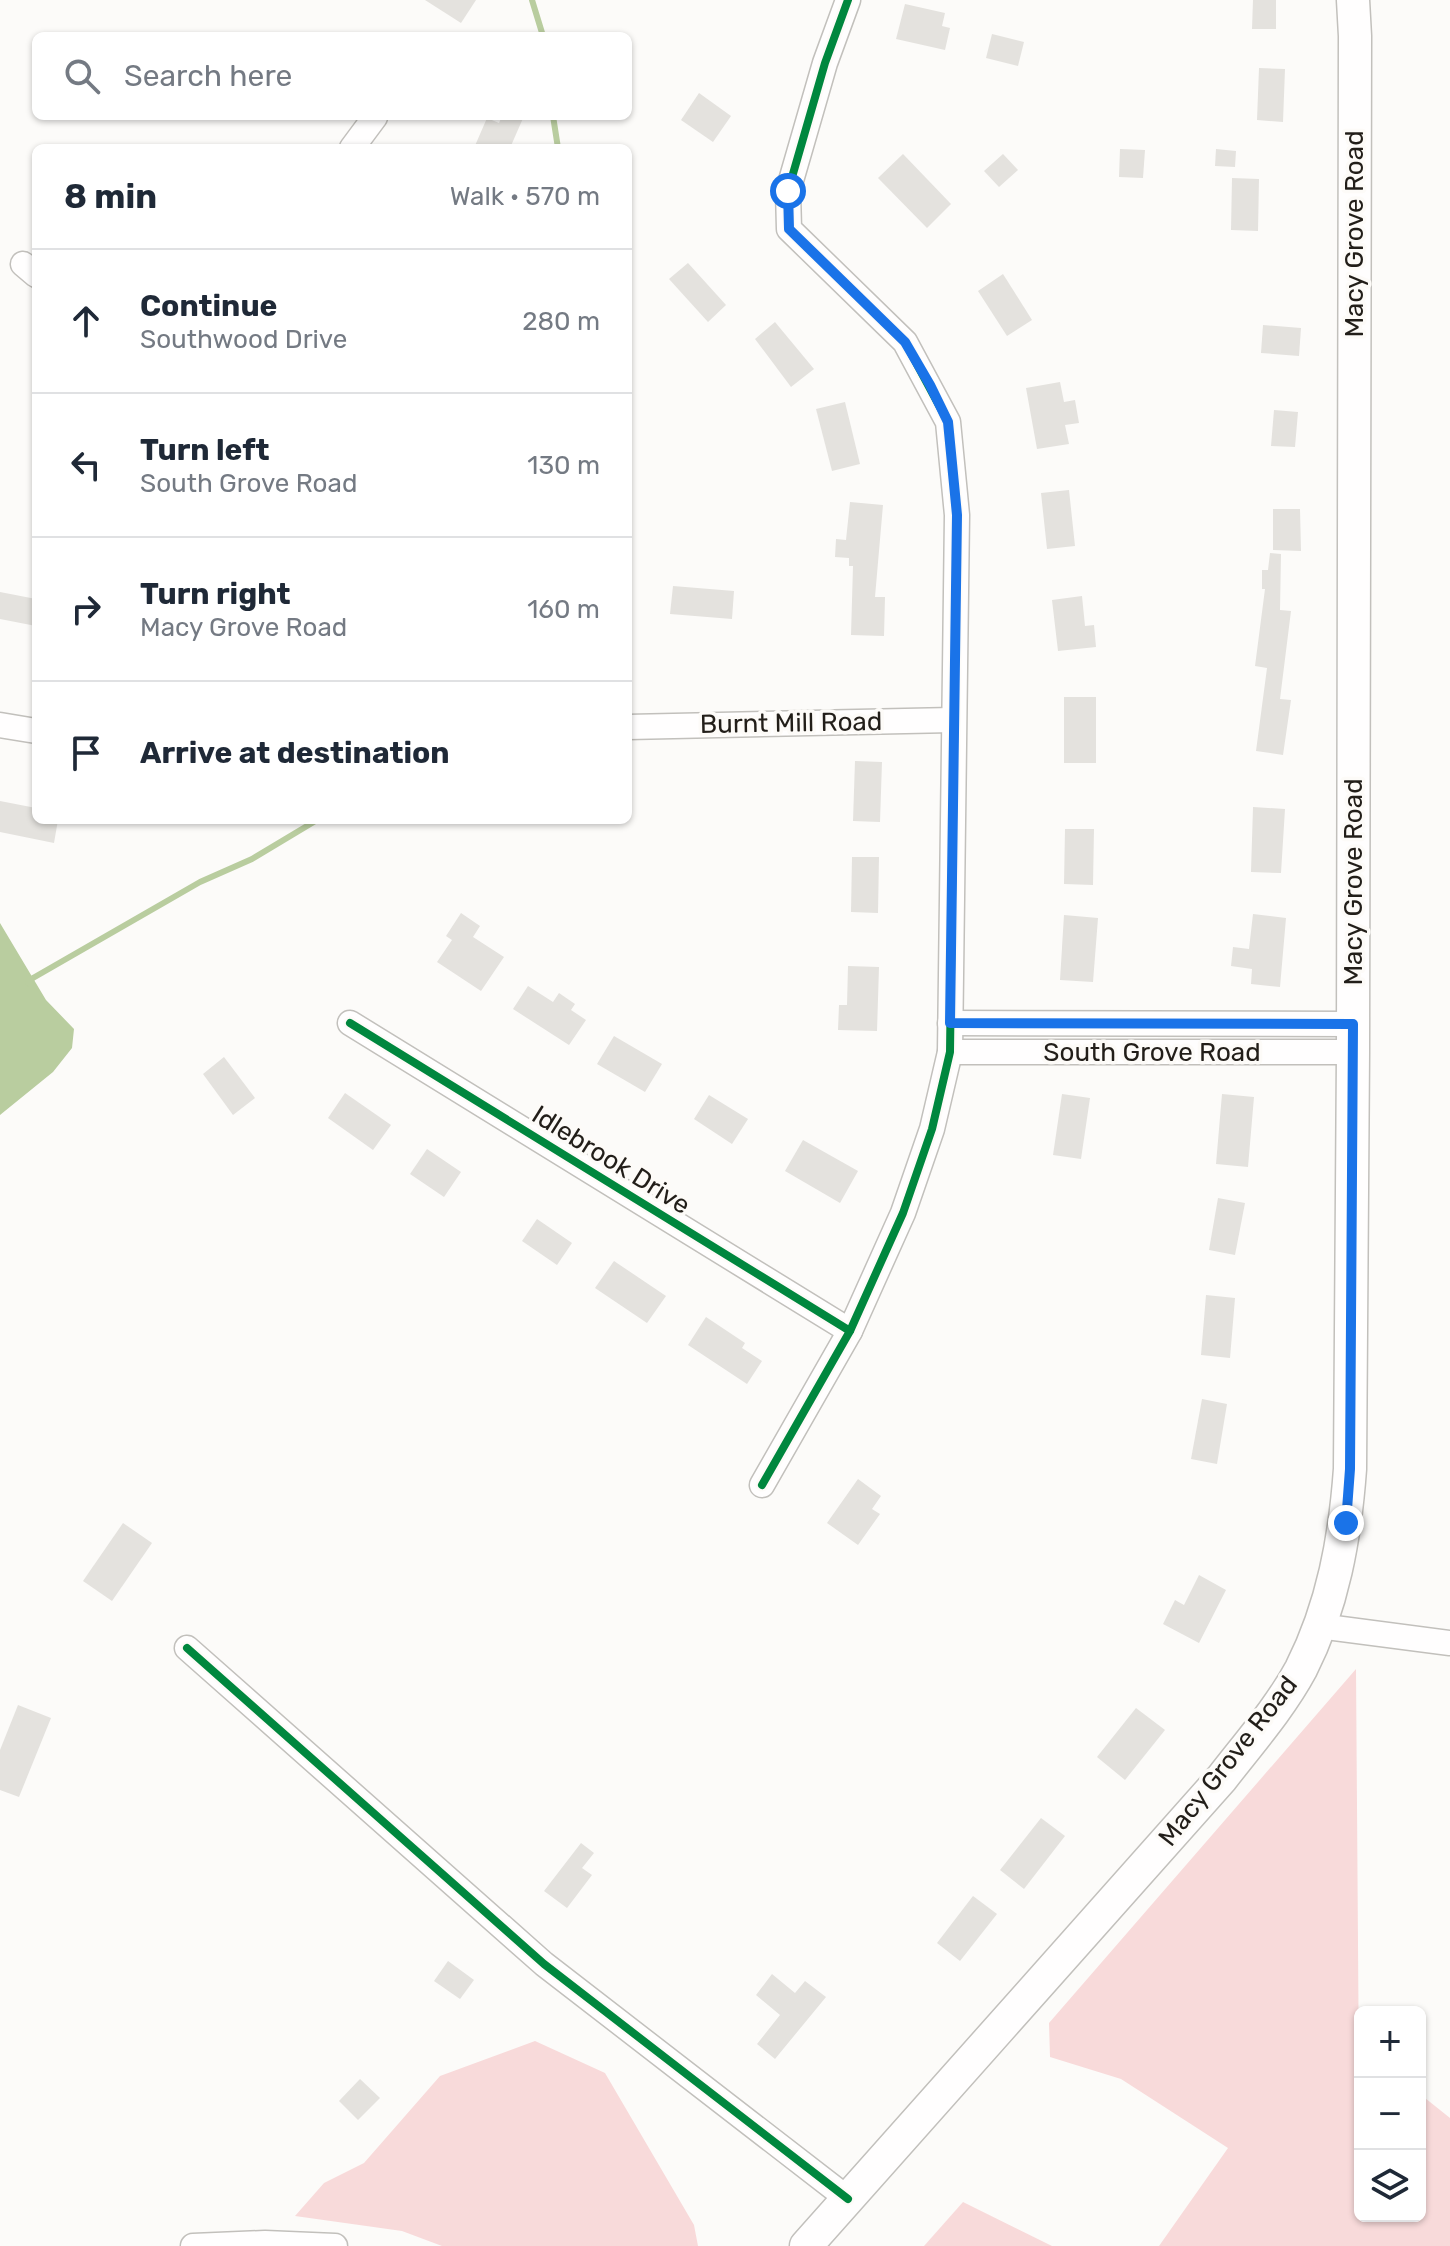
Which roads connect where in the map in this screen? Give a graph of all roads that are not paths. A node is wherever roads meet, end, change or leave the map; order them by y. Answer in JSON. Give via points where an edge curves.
{"nodes":[{"id":1,"x":848,"y":0,"type":"edge"},
{"id":2,"x":1353,"y":0,"type":"edge"},
{"id":3,"x":373,"y":120,"type":"edge"},
{"id":4,"x":355,"y":144,"type":"edge"},
{"id":5,"x":953,"y":720,"type":"junction"},
{"id":6,"x":0,"y":725,"type":"edge"},
{"id":7,"x":632,"y":727,"type":"edge"},
{"id":8,"x":32,"y":730,"type":"edge"},
{"id":9,"x":350,"y":1023,"type":"dead end"},
{"id":10,"x":950,"y":1023,"type":"junction"},
{"id":11,"x":1353,"y":1038,"type":"junction"},
{"id":12,"x":950,"y":1052,"type":"junction"},
{"id":13,"x":850,"y":1331,"type":"junction"},
{"id":14,"x":762,"y":1485,"type":"dead end"},
{"id":15,"x":1319,"y":1626,"type":"junction"},
{"id":16,"x":1450,"y":1643,"type":"edge"},
{"id":17,"x":187,"y":1648,"type":"dead end"},
{"id":18,"x":848,"y":2199,"type":"junction"},
{"id":19,"x":193,"y":2246,"type":"edge"},
{"id":20,"x":335,"y":2246,"type":"edge"},
{"id":21,"x":806,"y":2246,"type":"edge"}],
"edges":[{"from":1,"to":5,"type":"street","via":[[788,191],[789,229],[905,342],[948,422],[957,515]]},
{"from":2,"to":11,"type":"main road","name":"Macy Grove Road"},
{"from":3,"to":4,"type":"street"},
{"from":5,"to":7,"type":"street","name":"Burnt Mill Road"},
{"from":5,"to":10,"type":"street"},
{"from":6,"to":8,"type":"street"},
{"from":9,"to":13,"type":"street","name":"Idlebrook Drive"},
{"from":10,"to":11,"type":"street","name":"South Grove Road"},
{"from":10,"to":12,"type":"street"},
{"from":11,"to":12,"type":"street","name":"South Grove Road"},
{"from":11,"to":15,"type":"main road","name":"Macy Grove Road","via":[[1350,1469],[1336,1574]]},
{"from":12,"to":13,"type":"street","via":[[932,1129],[903,1213]]},
{"from":13,"to":14,"type":"street"},
{"from":15,"to":16,"type":"street"},
{"from":15,"to":18,"type":"main road","name":"Macy Grove Road","via":[[1300,1671],[1222,1778]]},
{"from":17,"to":18,"type":"street","via":[[544,1964]]},
{"from":18,"to":21,"type":"main road","name":"Macy Grove Road"},
{"from":19,"to":20,"type":"street"}]}
